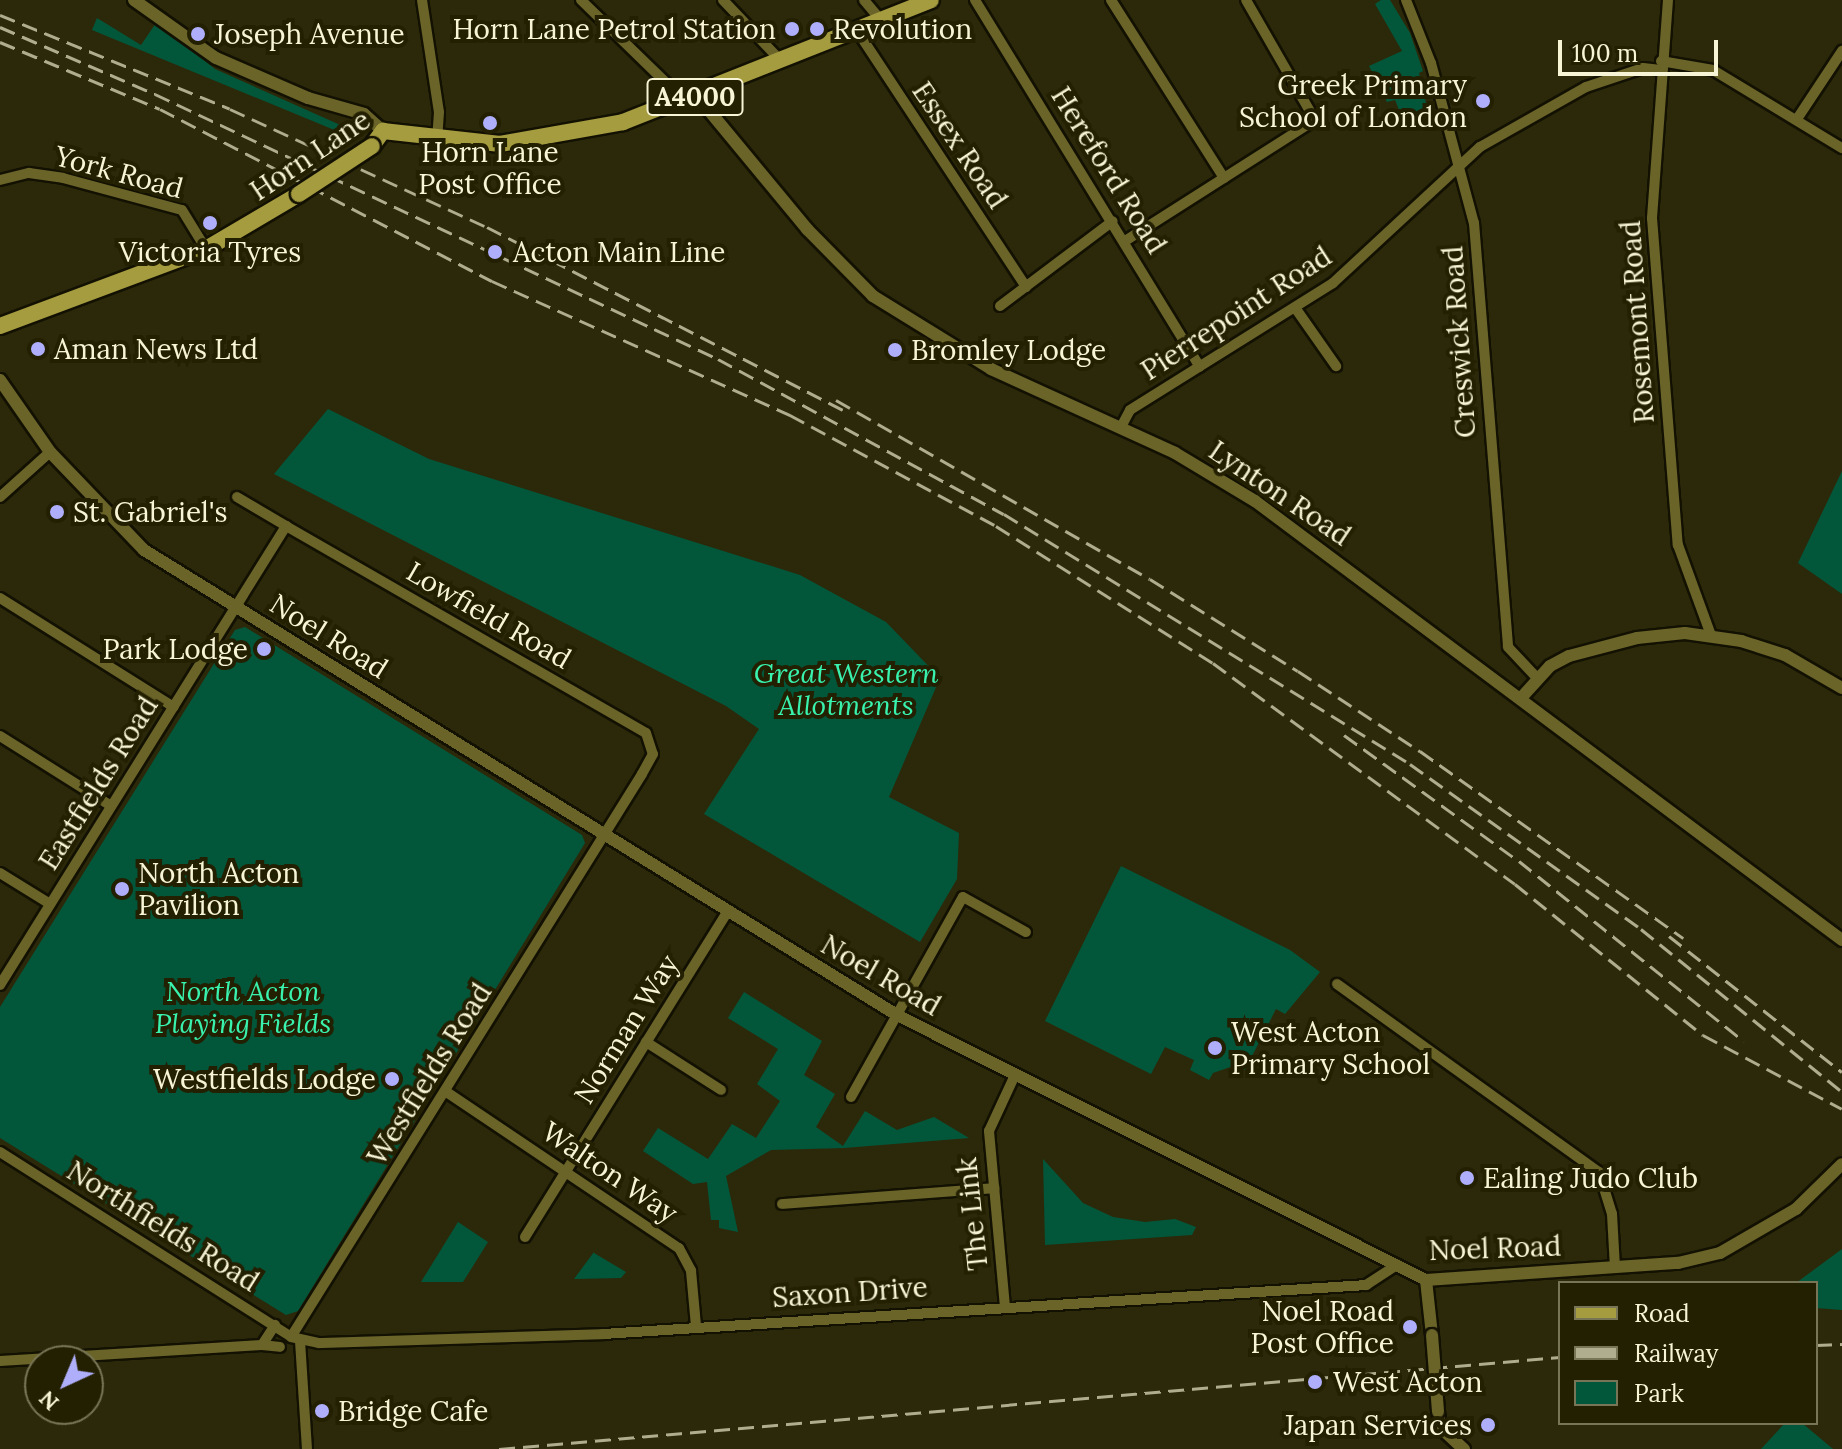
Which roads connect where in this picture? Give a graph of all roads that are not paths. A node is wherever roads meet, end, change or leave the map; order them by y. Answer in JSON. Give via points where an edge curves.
{"nodes":[{"id":1,"x":134,"y":0,"type":"edge"},
{"id":2,"x":422,"y":0,"type":"edge"},
{"id":3,"x":581,"y":0,"type":"edge"},
{"id":4,"x":723,"y":0,"type":"edge"},
{"id":5,"x":864,"y":0,"type":"edge"},
{"id":6,"x":931,"y":0,"type":"edge"},
{"id":7,"x":975,"y":0,"type":"edge"},
{"id":8,"x":1111,"y":0,"type":"edge"},
{"id":9,"x":1246,"y":0,"type":"edge"},
{"id":10,"x":1406,"y":0,"type":"edge"},
{"id":11,"x":1668,"y":0,"type":"edge"},
{"id":12,"x":880,"y":19,"type":"junction"},
{"id":13,"x":856,"y":29,"type":"junction"},
{"id":14,"x":1842,"y":51,"type":"edge"},
{"id":15,"x":781,"y":61,"type":"junction"},
{"id":16,"x":1661,"y":65,"type":"junction"},
{"id":17,"x":691,"y":98,"type":"junction"},
{"id":18,"x":1797,"y":119,"type":"junction"},
{"id":19,"x":383,"y":131,"type":"junction"},
{"id":20,"x":437,"y":138,"type":"junction"},
{"id":21,"x":1842,"y":148,"type":"edge"},
{"id":22,"x":1460,"y":162,"type":"junction"},
{"id":23,"x":1224,"y":178,"type":"junction"},
{"id":24,"x":0,"y":180,"type":"edge"},
{"id":25,"x":1113,"y":221,"type":"junction"},
{"id":26,"x":1125,"y":241,"type":"junction"},
{"id":27,"x":206,"y":249,"type":"junction"},
{"id":28,"x":1026,"y":287,"type":"junction"},
{"id":29,"x":1000,"y":306,"type":"dead end"},
{"id":30,"x":1296,"y":309,"type":"junction"},
{"id":31,"x":0,"y":326,"type":"edge"},
{"id":32,"x":1336,"y":366,"type":"dead end"},
{"id":33,"x":1200,"y":367,"type":"junction"},
{"id":34,"x":0,"y":380,"type":"edge"},
{"id":35,"x":1121,"y":427,"type":"junction"},
{"id":36,"x":50,"y":452,"type":"junction"},
{"id":37,"x":0,"y":497,"type":"edge"},
{"id":38,"x":237,"y":497,"type":"dead end"},
{"id":39,"x":286,"y":526,"type":"junction"},
{"id":40,"x":0,"y":598,"type":"edge"},
{"id":41,"x":237,"y":606,"type":"junction"},
{"id":42,"x":1711,"y":635,"type":"junction"},
{"id":43,"x":1538,"y":679,"type":"junction"},
{"id":44,"x":1842,"y":688,"type":"edge"},
{"id":45,"x":1521,"y":698,"type":"junction"},
{"id":46,"x":174,"y":707,"type":"junction"},
{"id":47,"x":0,"y":736,"type":"edge"},
{"id":48,"x":111,"y":806,"type":"junction"},
{"id":49,"x":603,"y":835,"type":"junction"},
{"id":50,"x":0,"y":873,"type":"edge"},
{"id":51,"x":50,"y":904,"type":"junction"},
{"id":52,"x":728,"y":911,"type":"junction"},
{"id":53,"x":1026,"y":932,"type":"dead end"},
{"id":54,"x":1842,"y":940,"type":"edge"},
{"id":55,"x":1337,"y":984,"type":"dead end"},
{"id":56,"x":0,"y":985,"type":"edge"},
{"id":57,"x":897,"y":1015,"type":"junction"},
{"id":58,"x":646,"y":1042,"type":"junction"},
{"id":59,"x":1015,"y":1075,"type":"junction"},
{"id":60,"x":721,"y":1090,"type":"dead end"},
{"id":61,"x":445,"y":1091,"type":"junction"},
{"id":62,"x":851,"y":1097,"type":"dead end"},
{"id":63,"x":1,"y":1154,"type":"edge"},
{"id":64,"x":1842,"y":1164,"type":"edge"},
{"id":65,"x":565,"y":1172,"type":"junction"},
{"id":66,"x":994,"y":1188,"type":"junction"},
{"id":67,"x":782,"y":1204,"type":"dead end"},
{"id":68,"x":525,"y":1237,"type":"dead end"},
{"id":69,"x":1397,"y":1265,"type":"junction"},
{"id":70,"x":1615,"y":1267,"type":"junction"},
{"id":71,"x":1426,"y":1280,"type":"junction"},
{"id":72,"x":1005,"y":1307,"type":"junction"},
{"id":73,"x":275,"y":1325,"type":"junction"},
{"id":74,"x":696,"y":1326,"type":"junction"},
{"id":75,"x":295,"y":1339,"type":"junction"},
{"id":76,"x":262,"y":1345,"type":"junction"},
{"id":77,"x":280,"y":1347,"type":"dead end"},
{"id":78,"x":0,"y":1361,"type":"edge"},
{"id":79,"x":1456,"y":1447,"type":"edge"},
{"id":80,"x":307,"y":1449,"type":"edge"}],
"edges":[{"from":1,"to":19,"type":"street","via":[[216,58],[308,98],[364,114]]},
{"from":2,"to":20,"type":"street","via":[[439,112]]},
{"from":3,"to":17,"type":"street"},
{"from":4,"to":15,"type":"street"},
{"from":5,"to":12,"type":"street"},
{"from":6,"to":12,"type":"main road","name":"Horn Lane","number":"A4000"},
{"from":7,"to":25,"type":"street","name":"Hereford Road"},
{"from":8,"to":23,"type":"street"},
{"from":9,"to":23,"type":"street","via":[[1315,120]]},
{"from":10,"to":22,"type":"street","name":"Creswick Road"},
{"from":11,"to":16,"type":"street","name":"Rosemont Road"},
{"from":12,"to":13,"type":"main road","name":"Horn Lane","number":"A4000"},
{"from":13,"to":15,"type":"main road","name":"Horn Lane","number":"A4000"},
{"from":13,"to":28,"type":"street","name":"Essex Road"},
{"from":14,"to":18,"type":"street"},
{"from":15,"to":17,"type":"main road","name":"Horn Lane","number":"A4000"},
{"from":16,"to":18,"type":"street","name":"Pierrepoint Road","via":[[1713,70]]},
{"from":16,"to":22,"type":"street","name":"Pierrepoint Road","via":[[1586,87]]},
{"from":16,"to":42,"type":"street","name":"Rosemont Road","via":[[1652,218],[1678,545]]},
{"from":17,"to":20,"type":"main road","name":"Horn Lane","number":"A4000","via":[[558,137],[500,144]]},
{"from":17,"to":35,"type":"street","name":"Lynton Road","via":[[873,296],[991,369]]},
{"from":18,"to":21,"type":"street","name":"Pierrepoint Road"},
{"from":19,"to":20,"type":"main road","name":"Horn Lane","number":"A4000"},
{"from":19,"to":27,"type":"main road","name":"Horn Lane","bridge":true,"via":[[372,146]]},
{"from":22,"to":30,"type":"street","name":"Pierrepoint Road","via":[[1370,250]]},
{"from":22,"to":43,"type":"street","name":"Creswick Road","via":[[1474,223],[1508,647]]},
{"from":23,"to":26,"type":"street"},
{"from":24,"to":27,"type":"street","name":"York Road","via":[[29,173],[63,178],[182,210]]},
{"from":25,"to":26,"type":"street","name":"Hereford Road"},
{"from":25,"to":28,"type":"street"},
{"from":26,"to":33,"type":"street","name":"Hereford Road"},
{"from":27,"to":31,"type":"main road","name":"Horn Lane"},
{"from":28,"to":29,"type":"street"},
{"from":30,"to":32,"type":"street"},
{"from":30,"to":33,"type":"street","name":"Pierrepoint Road"},
{"from":33,"to":35,"type":"street","name":"Pierrepoint Road","via":[[1130,410]]},
{"from":34,"to":36,"type":"street","name":"Noel Road"},
{"from":35,"to":45,"type":"street","name":"Lynton Road","via":[[1255,501]]},
{"from":36,"to":37,"type":"street"},
{"from":36,"to":41,"type":"street","name":"Noel Road","via":[[128,537]]},
{"from":38,"to":39,"type":"street"},
{"from":39,"to":41,"type":"street"},
{"from":39,"to":49,"type":"street","name":"Lowfield Road","via":[[646,733],[653,754]]},
{"from":40,"to":46,"type":"street"},
{"from":41,"to":46,"type":"street","name":"Eastfields Road"},
{"from":41,"to":49,"type":"street","name":"Noel Road"},
{"from":42,"to":43,"type":"street","via":[[1637,638],[1589,650],[1550,666]]},
{"from":42,"to":44,"type":"street","via":[[1785,655]]},
{"from":43,"to":45,"type":"street"},
{"from":45,"to":54,"type":"street","name":"Lynton Road"},
{"from":46,"to":48,"type":"street","name":"Eastfields Road"},
{"from":47,"to":48,"type":"street"},
{"from":48,"to":51,"type":"street","name":"Eastfields Road"},
{"from":49,"to":52,"type":"street","name":"Noel Road"},
{"from":49,"to":61,"type":"street","name":"Westfields Road"},
{"from":50,"to":51,"type":"street"},
{"from":51,"to":56,"type":"street","name":"Eastfields Road"},
{"from":52,"to":57,"type":"street","name":"Noel Road"},
{"from":52,"to":58,"type":"street","name":"Norman Way"},
{"from":53,"to":57,"type":"street","via":[[963,897]]},
{"from":55,"to":70,"type":"street","via":[[1599,1172],[1612,1214]]},
{"from":57,"to":59,"type":"street","name":"Noel Road"},
{"from":57,"to":62,"type":"street"},
{"from":58,"to":60,"type":"street"},
{"from":58,"to":65,"type":"street","name":"Norman Way"},
{"from":59,"to":66,"type":"street","name":"The Link","via":[[989,1131]]},
{"from":59,"to":69,"type":"street","name":"Noel Road"},
{"from":61,"to":65,"type":"street","name":"Walton Way"},
{"from":61,"to":75,"type":"street","name":"Westfields Road"},
{"from":63,"to":73,"type":"street","name":"Northfields Road"},
{"from":64,"to":70,"type":"street","name":"Noel Road","via":[[1796,1209],[1720,1253],[1678,1263]]},
{"from":65,"to":68,"type":"street","name":"Norman Way"},
{"from":65,"to":74,"type":"street","name":"Walton Way","via":[[679,1248],[691,1271]]},
{"from":66,"to":67,"type":"street"},
{"from":66,"to":72,"type":"street","name":"The Link"},
{"from":69,"to":71,"type":"street","name":"Noel Road"},
{"from":69,"to":72,"type":"street","name":"Saxon Drive","via":[[1366,1285]]},
{"from":70,"to":71,"type":"street","name":"Noel Road"},
{"from":71,"to":79,"type":"street","bridge":true,"via":[[1440,1427]]},
{"from":72,"to":74,"type":"street","name":"Saxon Drive"},
{"from":73,"to":75,"type":"street","name":"Northfields Road"},
{"from":73,"to":76,"type":"street"},
{"from":74,"to":75,"type":"street","name":"Saxon Drive","via":[[349,1344]]},
{"from":75,"to":80,"type":"street"},
{"from":76,"to":77,"type":"street"},
{"from":76,"to":78,"type":"street"}]}
